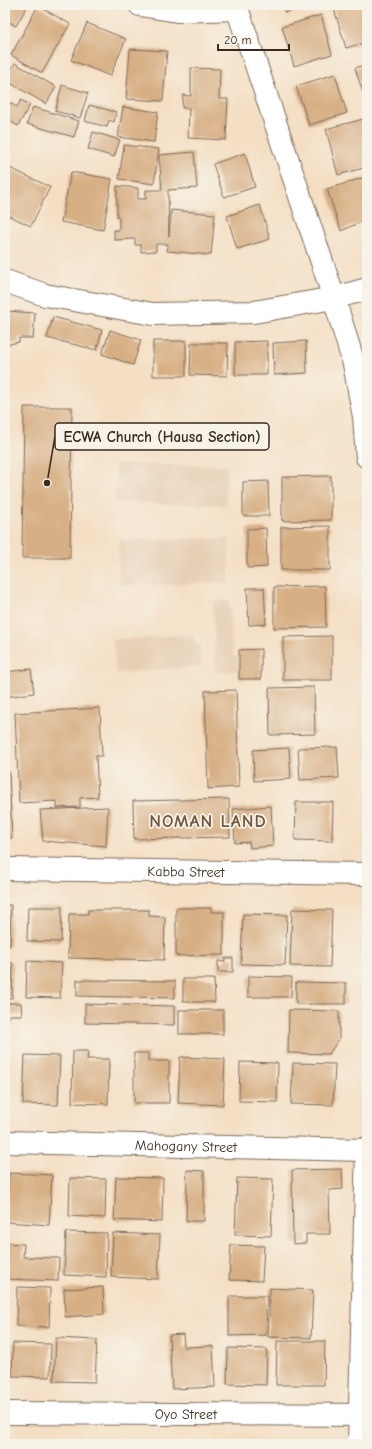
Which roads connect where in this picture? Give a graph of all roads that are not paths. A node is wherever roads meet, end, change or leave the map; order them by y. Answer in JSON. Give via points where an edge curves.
{"nodes":[{"id":1,"x":140,"y":5,"type":"edge"},
{"id":2,"x":237,"y":7,"type":"edge"},
{"id":3,"x":5,"y":281,"type":"edge"},
{"id":4,"x":367,"y":289,"type":"edge"},
{"id":5,"x":334,"y":298,"type":"junction"},
{"id":6,"x":367,"y":457,"type":"edge"},
{"id":7,"x":5,"y":869,"type":"edge"},
{"id":8,"x":367,"y":874,"type":"edge"},
{"id":9,"x":5,"y":1142,"type":"edge"},
{"id":10,"x":367,"y":1149,"type":"edge"},
{"id":11,"x":5,"y":1413,"type":"edge"},
{"id":12,"x":363,"y":1415,"type":"edge"},
{"id":13,"x":359,"y":1444,"type":"edge"}],
"edges":[{"from":1,"to":2,"type":"street","via":[[177,11]]},
{"from":2,"to":5,"type":"street"},
{"from":3,"to":5,"type":"street","via":[[45,295],[153,314],[254,312]]},
{"from":4,"to":5,"type":"street"},
{"from":5,"to":6,"type":"street","via":[[354,364],[364,417]]},
{"from":7,"to":8,"type":"street","name":"Kabba Street"},
{"from":9,"to":10,"type":"street","name":"Mahogany Street"},
{"from":10,"to":12,"type":"street"},
{"from":11,"to":12,"type":"street","name":"Oyo Street"},
{"from":12,"to":13,"type":"street"}]}
